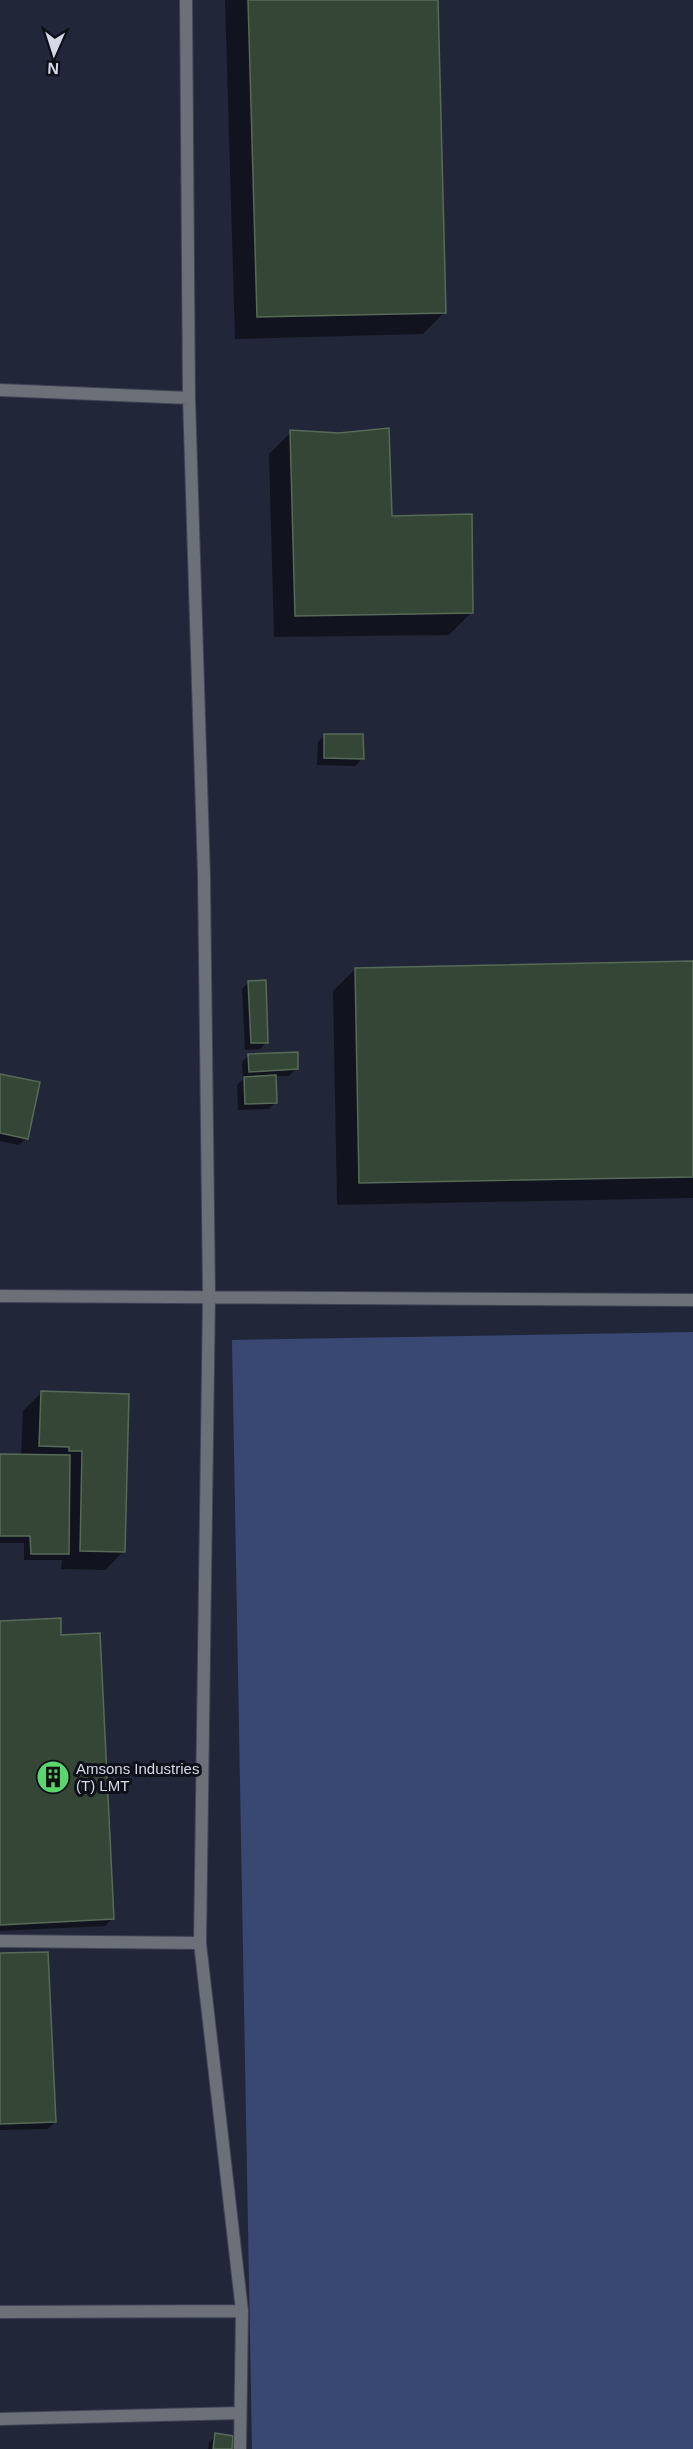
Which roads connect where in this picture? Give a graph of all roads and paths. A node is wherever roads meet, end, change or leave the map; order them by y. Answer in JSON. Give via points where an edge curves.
{"nodes":[{"id":1,"x":186,"y":0,"type":"edge"},
{"id":2,"x":0,"y":390,"type":"edge"},
{"id":3,"x":189,"y":398,"type":"junction"},
{"id":4,"x":209,"y":1295,"type":"junction"},
{"id":5,"x":0,"y":1296,"type":"edge"},
{"id":6,"x":693,"y":1300,"type":"edge"},
{"id":7,"x":0,"y":1941,"type":"edge"},
{"id":8,"x":200,"y":1943,"type":"junction"},
{"id":9,"x":242,"y":2311,"type":"junction"},
{"id":10,"x":0,"y":2312,"type":"edge"},
{"id":11,"x":240,"y":2412,"type":"junction"},
{"id":12,"x":0,"y":2419,"type":"edge"},
{"id":13,"x":240,"y":2449,"type":"edge"}],
"edges":[{"from":1,"to":3,"type":"lane"},
{"from":2,"to":3,"type":"lane"},
{"from":3,"to":4,"type":"lane","via":[[204,876]]},
{"from":4,"to":5,"type":"lane"},
{"from":4,"to":6,"type":"lane"},
{"from":4,"to":8,"type":"lane"},
{"from":7,"to":8,"type":"lane"},
{"from":8,"to":9,"type":"lane"},
{"from":9,"to":10,"type":"lane"},
{"from":9,"to":11,"type":"lane"},
{"from":11,"to":12,"type":"lane"},
{"from":11,"to":13,"type":"lane"}]}
